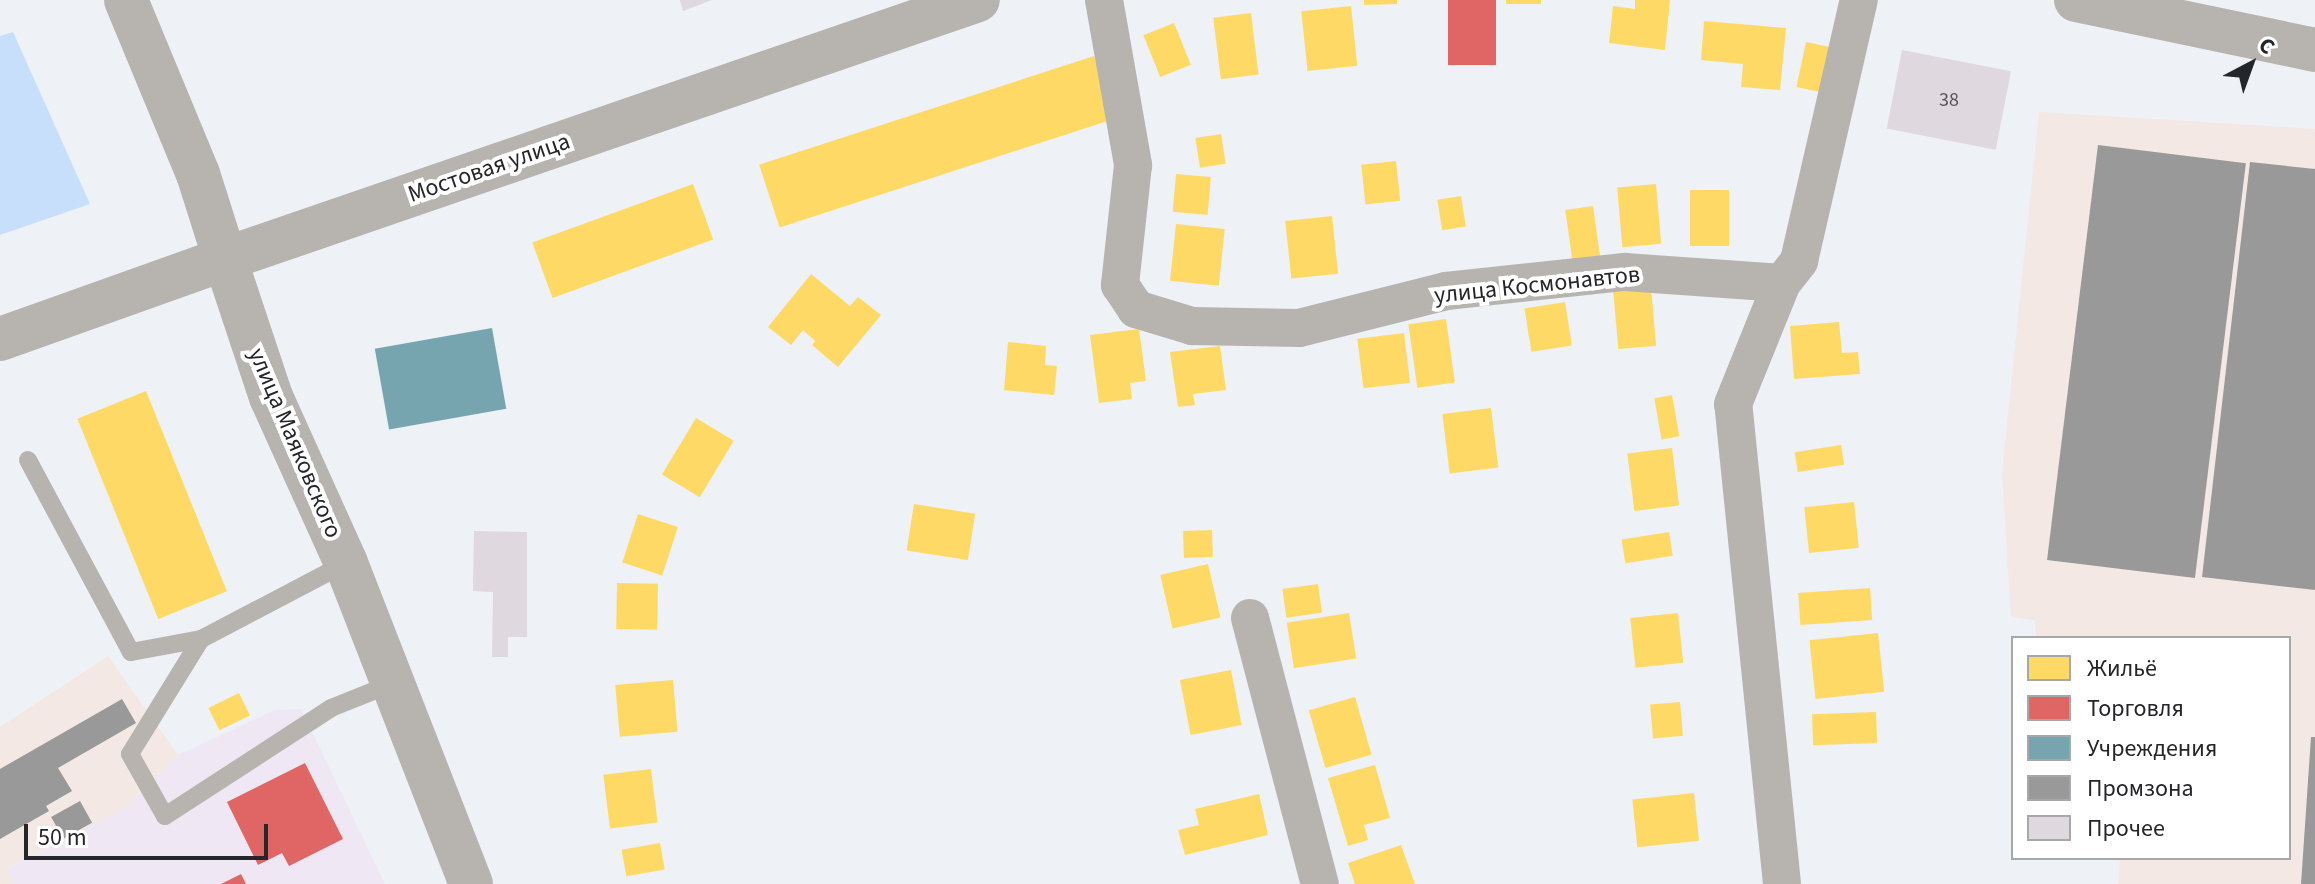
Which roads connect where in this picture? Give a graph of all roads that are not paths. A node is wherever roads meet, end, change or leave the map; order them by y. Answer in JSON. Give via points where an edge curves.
{"nodes":[{"id":1,"x":126,"y":0,"type":"edge"},
{"id":2,"x":978,"y":0,"type":"edge"},
{"id":3,"x":1104,"y":0,"type":"edge"},
{"id":4,"x":1859,"y":0,"type":"edge"},
{"id":5,"x":2076,"y":0,"type":"edge"},
{"id":6,"x":2315,"y":50,"type":"edge"},
{"id":7,"x":225,"y":259,"type":"junction"},
{"id":8,"x":1782,"y":283,"type":"junction"},
{"id":9,"x":0,"y":339,"type":"edge"},
{"id":10,"x":28,"y":460,"type":"dead end"},
{"id":11,"x":346,"y":563,"type":"junction"},
{"id":12,"x":1250,"y":618,"type":"dead end"},
{"id":13,"x":201,"y":639,"type":"junction"},
{"id":14,"x":391,"y":684,"type":"junction"},
{"id":15,"x":471,"y":884,"type":"edge"},
{"id":16,"x":1320,"y":884,"type":"edge"},
{"id":17,"x":1782,"y":884,"type":"edge"}],
"edges":[{"from":1,"to":7,"type":"street","name":"улица Маяковского","via":[[198,174]]},
{"from":2,"to":7,"type":"main road","name":"Мостовая улица"},
{"from":3,"to":8,"type":"street","name":"улица Космонавтов","via":[[1133,165],[1120,285],[1136,309],[1192,326],[1299,328],[1446,291],[1625,272]]},
{"from":4,"to":8,"type":"street","via":[[1799,261]]},
{"from":5,"to":6,"type":"main road"},
{"from":7,"to":9,"type":"street","name":"Мостовая улица"},
{"from":7,"to":11,"type":"main road","name":"улица Маяковского","via":[[271,397]]},
{"from":8,"to":17,"type":"street","via":[[1733,404]]},
{"from":10,"to":13,"type":"lane","via":[[131,652]]},
{"from":11,"to":13,"type":"lane"},
{"from":11,"to":14,"type":"main road","name":"улица Маяковского"},
{"from":12,"to":16,"type":"street"},
{"from":13,"to":14,"type":"lane","via":[[130,754],[165,816],[331,708]]},
{"from":14,"to":15,"type":"main road","name":"улица Маяковского"}]}
